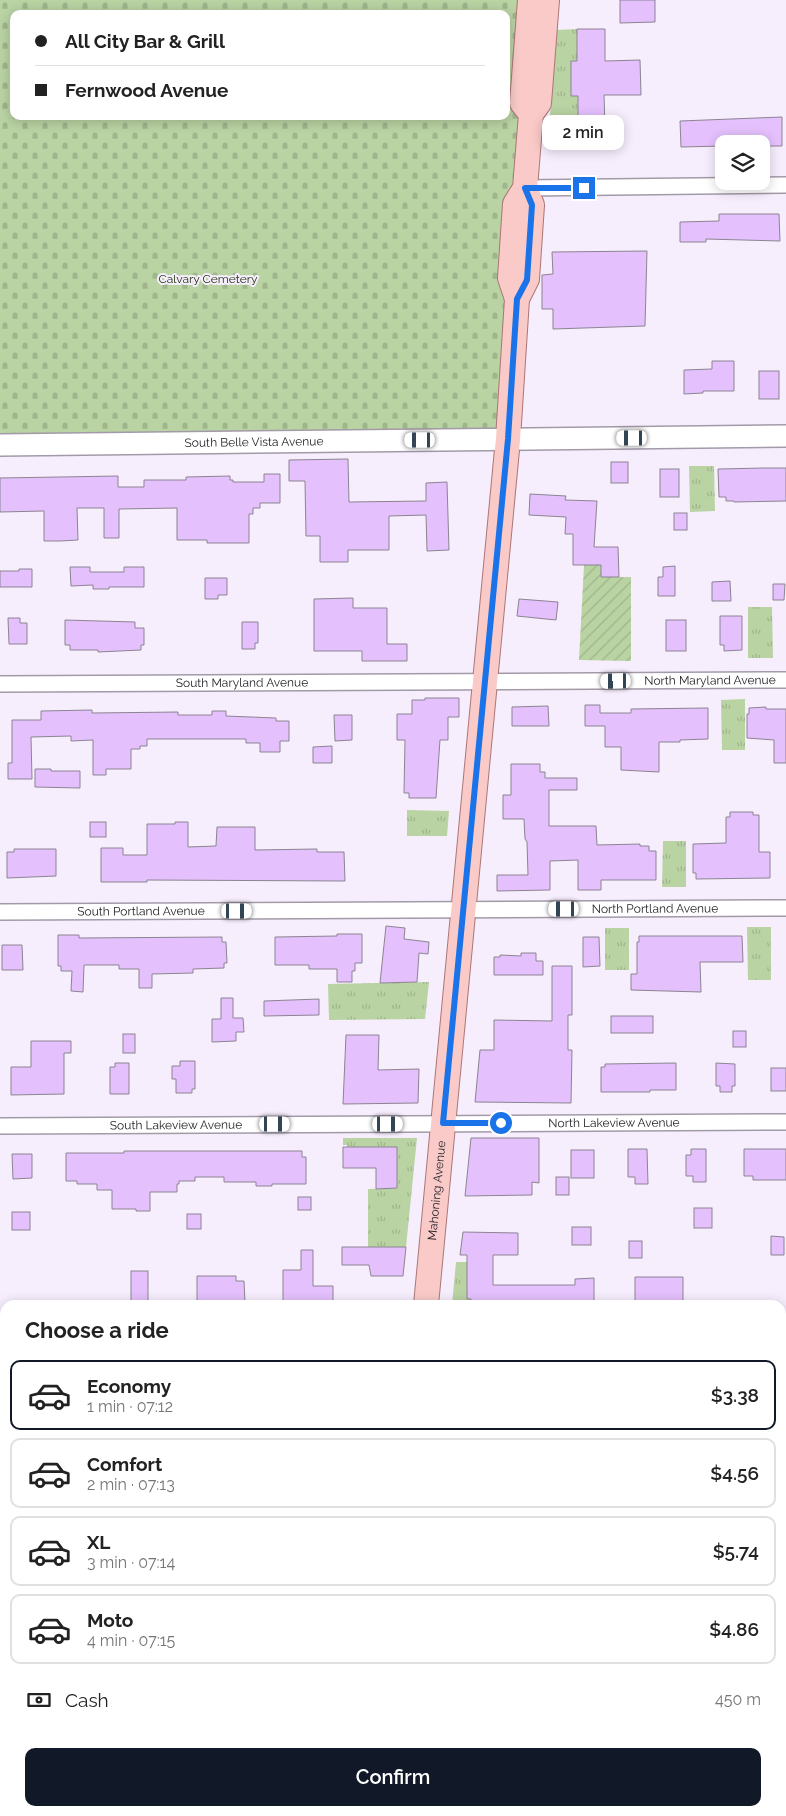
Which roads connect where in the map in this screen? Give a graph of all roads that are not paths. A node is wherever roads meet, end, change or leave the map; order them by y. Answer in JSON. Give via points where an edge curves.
{"nodes":[{"id":1,"x":530,"y":0,"type":"edge"},
{"id":2,"x":547,"y":0,"type":"edge"},
{"id":3,"x":531,"y":114,"type":"junction"},
{"id":4,"x":786,"y":185,"type":"edge"},
{"id":5,"x":525,"y":188,"type":"junction"},
{"id":6,"x":786,"y":436,"type":"edge"},
{"id":7,"x":508,"y":439,"type":"junction"},
{"id":8,"x":0,"y":445,"type":"edge"},
{"id":9,"x":786,"y":680,"type":"edge"},
{"id":10,"x":484,"y":682,"type":"junction"},
{"id":11,"x":0,"y":684,"type":"edge"},
{"id":12,"x":786,"y":908,"type":"edge"},
{"id":13,"x":463,"y":910,"type":"junction"},
{"id":14,"x":0,"y":912,"type":"edge"},
{"id":15,"x":786,"y":1122,"type":"edge"},
{"id":16,"x":443,"y":1123,"type":"junction"},
{"id":17,"x":0,"y":1126,"type":"edge"},
{"id":18,"x":426,"y":1300,"type":"edge"}],
"edges":[{"from":1,"to":3,"type":"main road","name":"Mahoning Avenue","via":[[522,102]]},
{"from":2,"to":3,"type":"main road","name":"Mahoning Avenue","via":[[539,102]]},
{"from":3,"to":5,"type":"main road","name":"Mahoning Avenue"},
{"from":4,"to":5,"type":"street"},
{"from":5,"to":7,"type":"main road","name":"Mahoning Avenue","via":[[532,213],[527,280],[517,299]]},
{"from":6,"to":7,"type":"street","name":"South Belle Vista Avenue"},
{"from":7,"to":8,"type":"street","name":"South Belle Vista Avenue"},
{"from":7,"to":10,"type":"main road","name":"Mahoning Avenue"},
{"from":9,"to":10,"type":"street","name":"North Maryland Avenue"},
{"from":10,"to":11,"type":"street","name":"South Maryland Avenue"},
{"from":10,"to":13,"type":"main road","name":"Mahoning Avenue"},
{"from":12,"to":13,"type":"street","name":"North Portland Avenue"},
{"from":13,"to":14,"type":"street","name":"South Portland Avenue"},
{"from":13,"to":16,"type":"main road","name":"Mahoning Avenue"},
{"from":15,"to":16,"type":"street","name":"North Lakeview Avenue"},
{"from":16,"to":17,"type":"street","name":"South Lakeview Avenue"},
{"from":16,"to":18,"type":"main road","name":"Mahoning Avenue"}]}
